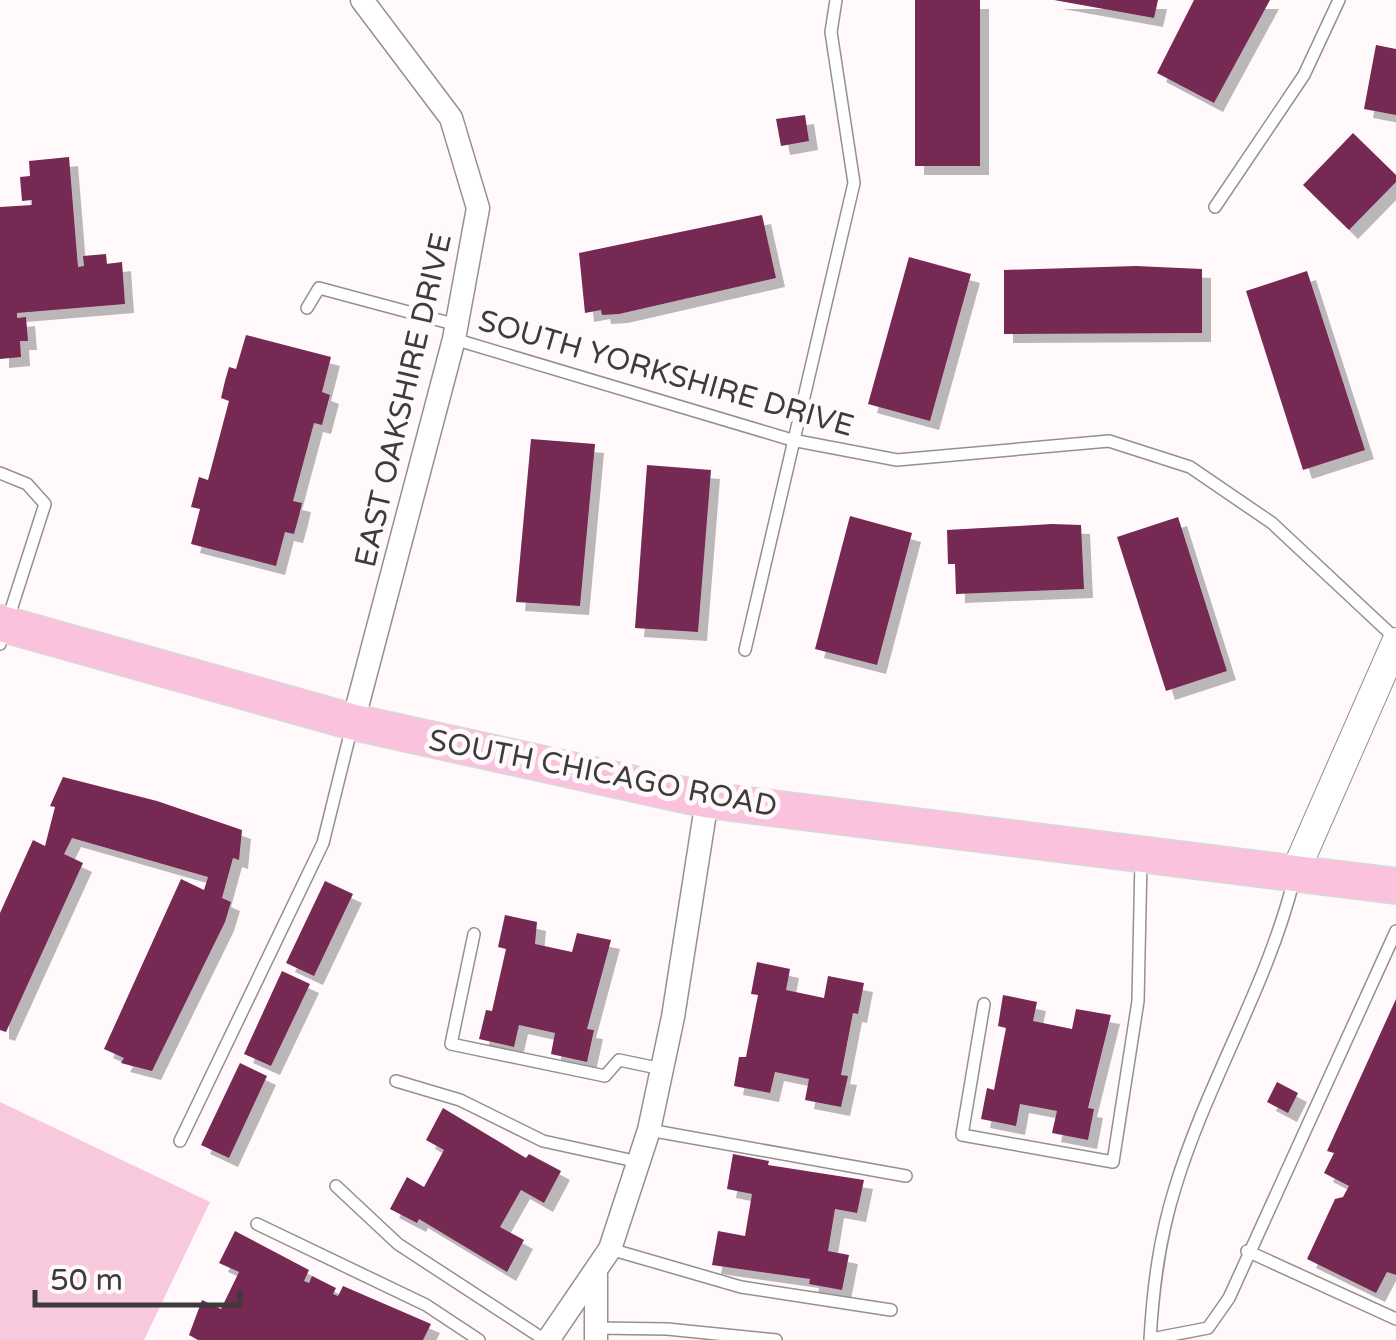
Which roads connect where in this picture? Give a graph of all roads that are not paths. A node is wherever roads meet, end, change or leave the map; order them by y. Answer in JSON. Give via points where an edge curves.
{"nodes":[{"id":1,"x":362,"y":0,"type":"edge"},
{"id":2,"x":836,"y":0,"type":"edge"},
{"id":3,"x":1339,"y":0,"type":"edge"},
{"id":4,"x":1215,"y":207,"type":"dead end"},
{"id":5,"x":307,"y":308,"type":"dead end"},
{"id":6,"x":456,"y":332,"type":"junction"},
{"id":7,"x":792,"y":440,"type":"junction"},
{"id":8,"x":0,"y":473,"type":"edge"},
{"id":9,"x":3,"y":631,"type":"edge"},
{"id":10,"x":1396,"y":640,"type":"edge"},
{"id":11,"x":745,"y":650,"type":"dead end"},
{"id":12,"x":1389,"y":674,"type":"edge"},
{"id":13,"x":353,"y":722,"type":"junction"},
{"id":14,"x":707,"y":800,"type":"junction"},
{"id":15,"x":1141,"y":855,"type":"junction"},
{"id":16,"x":1296,"y":870,"type":"junction"},
{"id":17,"x":1396,"y":886,"type":"edge"},
{"id":18,"x":1396,"y":931,"type":"edge"},
{"id":19,"x":474,"y":934,"type":"dead end"},
{"id":20,"x":984,"y":1004,"type":"dead end"},
{"id":21,"x":662,"y":1070,"type":"junction"},
{"id":22,"x":396,"y":1081,"type":"dead end"},
{"id":23,"x":649,"y":1130,"type":"junction"},
{"id":24,"x":180,"y":1141,"type":"dead end"},
{"id":25,"x":639,"y":1162,"type":"junction"},
{"id":26,"x":906,"y":1176,"type":"dead end"},
{"id":27,"x":336,"y":1186,"type":"dead end"},
{"id":28,"x":257,"y":1224,"type":"dead end"},
{"id":29,"x":610,"y":1250,"type":"junction"},
{"id":30,"x":1247,"y":1251,"type":"junction"},
{"id":31,"x":596,"y":1275,"type":"junction"},
{"id":32,"x":892,"y":1310,"type":"dead end"},
{"id":33,"x":1396,"y":1319,"type":"edge"},
{"id":34,"x":596,"y":1334,"type":"edge"},
{"id":35,"x":1150,"y":1339,"type":"edge"},
{"id":36,"x":479,"y":1340,"type":"edge"},
{"id":37,"x":546,"y":1340,"type":"edge"},
{"id":38,"x":776,"y":1340,"type":"edge"}],
"edges":[{"from":1,"to":6,"type":"street","name":"EAST OAKSHIRE DRIVE","via":[[451,118],[473,190],[478,208]]},
{"from":2,"to":7,"type":"lane","via":[[831,32],[854,183]]},
{"from":3,"to":4,"type":"lane","via":[[1304,75]]},
{"from":5,"to":6,"type":"lane","name":"SOUTH YORKSHIRE DRIVE","via":[[318,288]]},
{"from":6,"to":7,"type":"lane","name":"SOUTH YORKSHIRE DRIVE"},
{"from":6,"to":13,"type":"street","name":"EAST OAKSHIRE DRIVE"},
{"from":7,"to":10,"type":"lane","name":"SOUTH YORKSHIRE DRIVE","via":[[897,460],[1109,442],[1190,467],[1272,524]]},
{"from":7,"to":11,"type":"lane"},
{"from":8,"to":9,"type":"lane","via":[[27,484],[45,504]]},
{"from":9,"to":13,"type":"main road","name":"SOUTH CHICAGO ROAD"},
{"from":10,"to":12,"type":"street"},
{"from":12,"to":16,"type":"street"},
{"from":13,"to":14,"type":"main road","name":"SOUTH CHICAGO ROAD"},
{"from":13,"to":24,"type":"lane","via":[[323,843]]},
{"from":14,"to":15,"type":"main road","name":"SOUTH CHICAGO ROAD"},
{"from":14,"to":21,"type":"street"},
{"from":15,"to":16,"type":"main road","name":"SOUTH CHICAGO ROAD"},
{"from":15,"to":20,"type":"lane","via":[[1138,1001],[1113,1162],[962,1134]]},
{"from":16,"to":17,"type":"main road","name":"SOUTH CHICAGO ROAD"},
{"from":16,"to":35,"type":"lane","via":[[1280,934],[1175,1186],[1152,1282]]},
{"from":18,"to":30,"type":"lane"},
{"from":19,"to":21,"type":"lane","via":[[451,1044],[604,1076],[619,1060]]},
{"from":21,"to":23,"type":"street"},
{"from":22,"to":25,"type":"lane","via":[[460,1100],[543,1141]]},
{"from":23,"to":25,"type":"street"},
{"from":23,"to":26,"type":"lane"},
{"from":25,"to":29,"type":"street"},
{"from":27,"to":37,"type":"lane","via":[[398,1244]]},
{"from":28,"to":36,"type":"lane","via":[[426,1306]]},
{"from":29,"to":31,"type":"street"},
{"from":29,"to":32,"type":"lane","via":[[741,1287]]},
{"from":30,"to":33,"type":"lane"},
{"from":30,"to":35,"type":"lane","via":[[1229,1298],[1208,1328]]},
{"from":31,"to":34,"type":"street"},
{"from":31,"to":37,"type":"street"},
{"from":34,"to":38,"type":"lane","via":[[667,1329]]}]}
